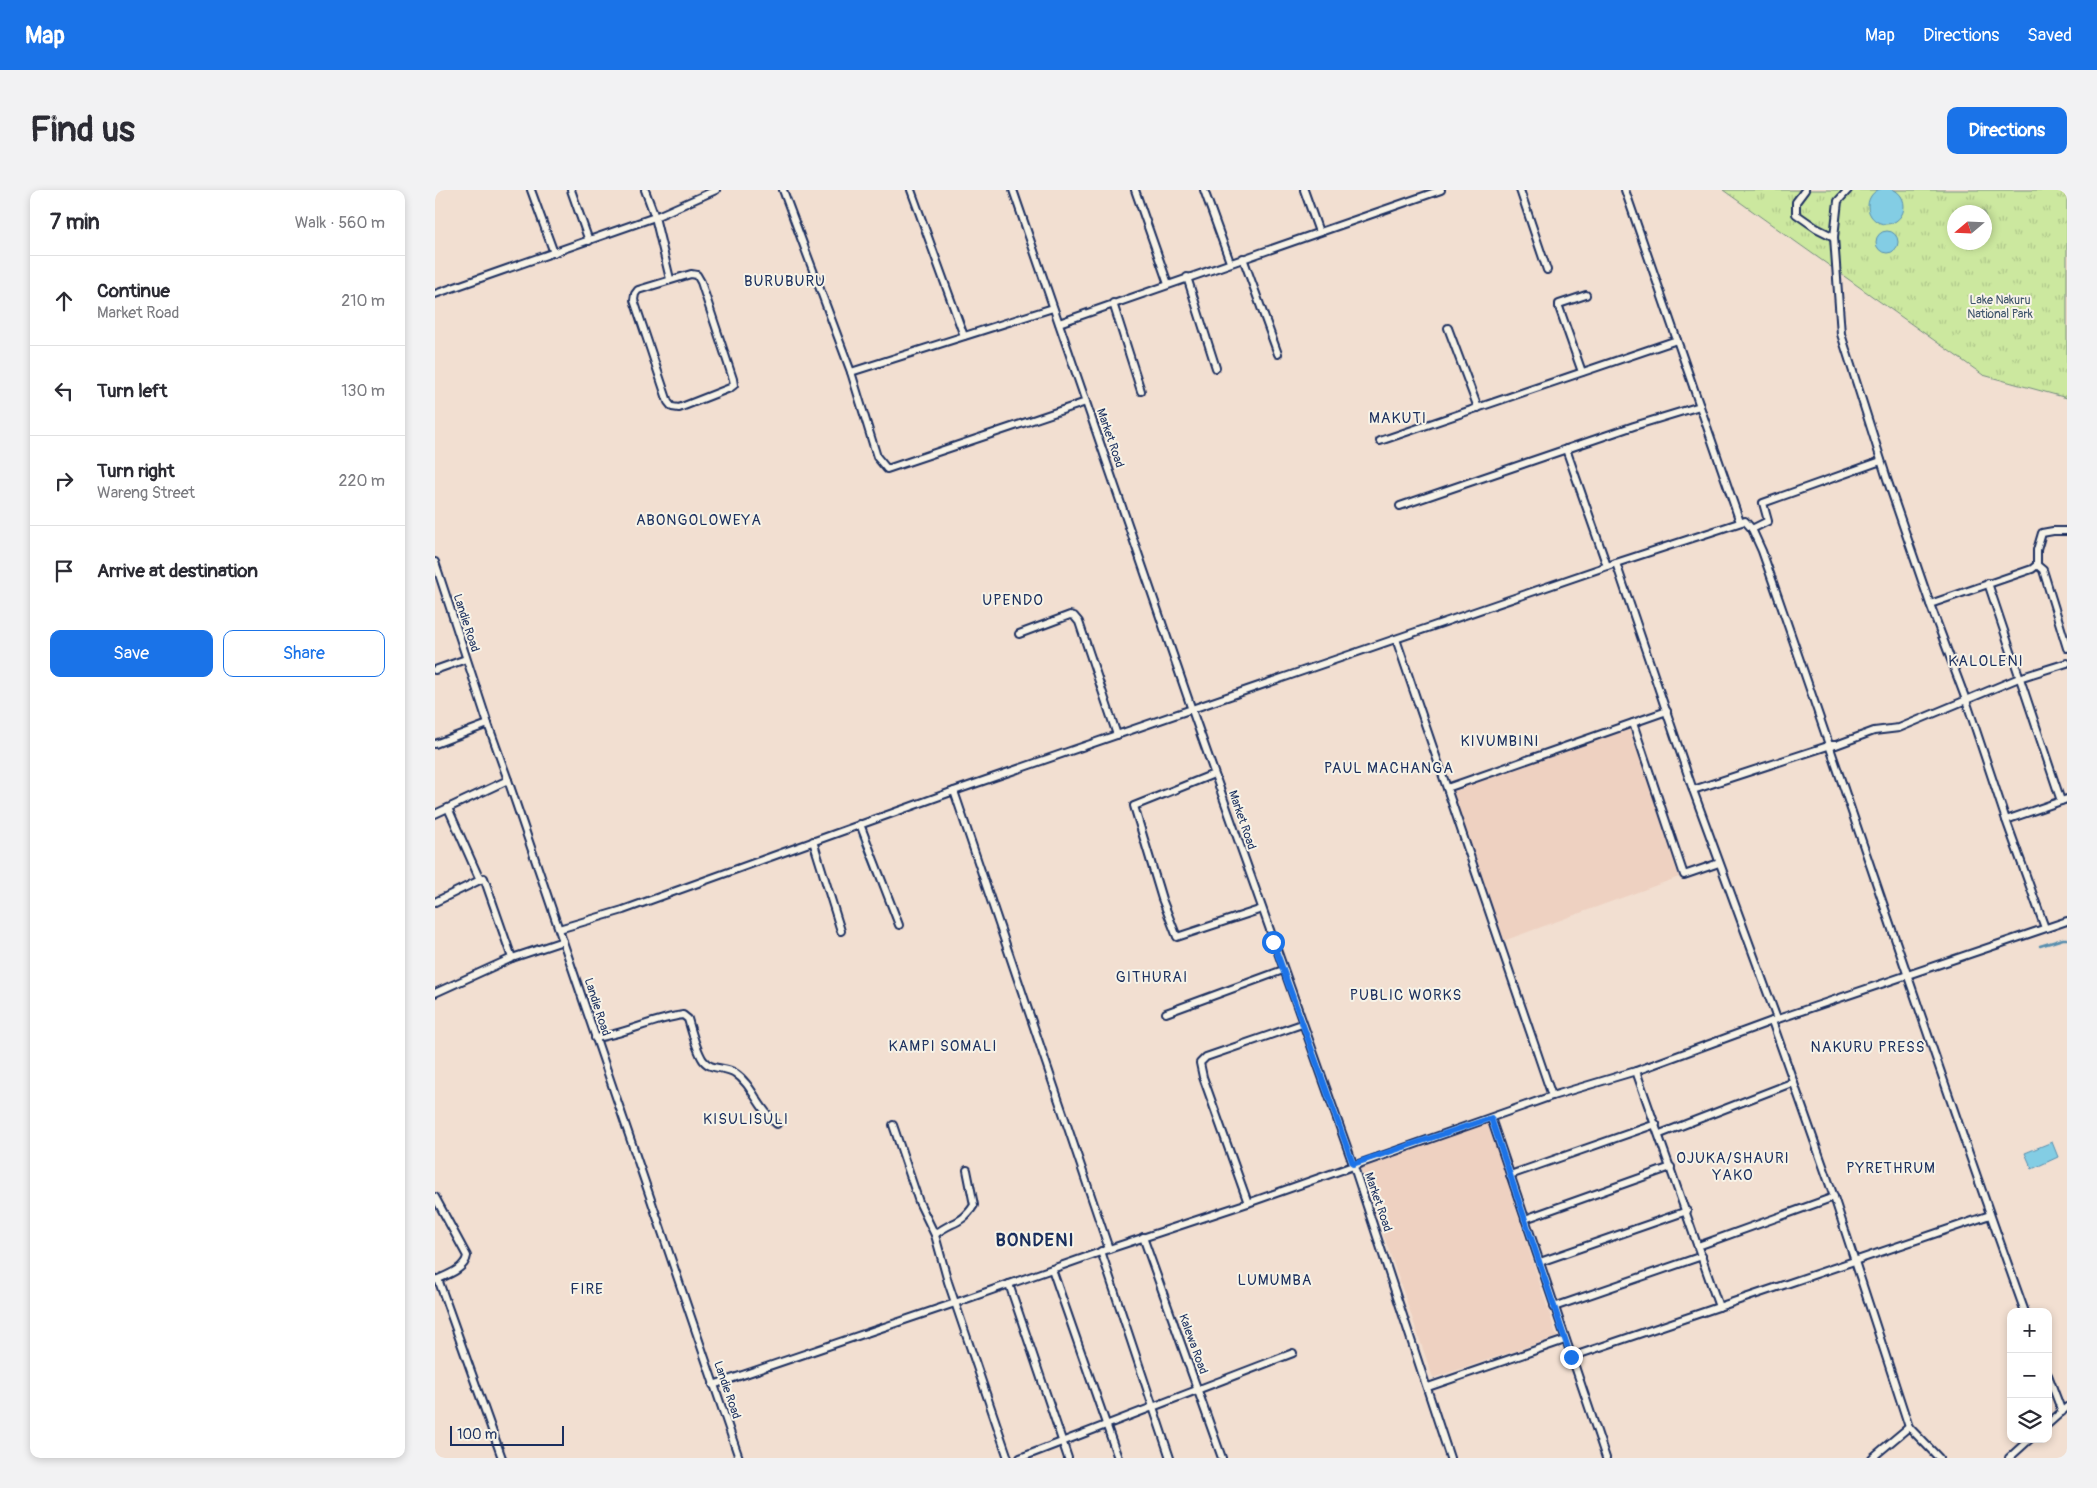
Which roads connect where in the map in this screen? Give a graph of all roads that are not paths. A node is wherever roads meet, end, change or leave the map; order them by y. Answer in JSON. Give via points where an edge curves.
{"nodes":[{"id":1,"x":531,"y":190,"type":"edge"},
{"id":2,"x":571,"y":190,"type":"edge"},
{"id":3,"x":645,"y":190,"type":"edge"},
{"id":4,"x":716,"y":190,"type":"edge"},
{"id":5,"x":783,"y":190,"type":"edge"},
{"id":6,"x":911,"y":190,"type":"edge"},
{"id":7,"x":1013,"y":190,"type":"edge"},
{"id":8,"x":1135,"y":190,"type":"edge"},
{"id":9,"x":1204,"y":190,"type":"edge"},
{"id":10,"x":1304,"y":190,"type":"edge"},
{"id":11,"x":1441,"y":190,"type":"edge"},
{"id":12,"x":1521,"y":190,"type":"edge"},
{"id":13,"x":1625,"y":190,"type":"edge"},
{"id":14,"x":1805,"y":190,"type":"edge"},
{"id":15,"x":1848,"y":190,"type":"edge"},
{"id":16,"x":1421,"y":193,"type":"edge"},
{"id":17,"x":655,"y":217,"type":"junction"},
{"id":18,"x":1319,"y":232,"type":"junction"},
{"id":19,"x":1834,"y":237,"type":"junction"},
{"id":20,"x":589,"y":241,"type":"junction"},
{"id":21,"x":554,"y":253,"type":"junction"},
{"id":22,"x":1243,"y":258,"type":"junction"},
{"id":23,"x":1230,"y":262,"type":"junction"},
{"id":24,"x":1547,"y":270,"type":"dead end"},
{"id":25,"x":1187,"y":277,"type":"junction"},
{"id":26,"x":671,"y":279,"type":"junction"},
{"id":27,"x":1168,"y":284,"type":"junction"},
{"id":28,"x":435,"y":294,"type":"edge"},
{"id":29,"x":1586,"y":296,"type":"dead end"},
{"id":30,"x":1113,"y":303,"type":"junction"},
{"id":31,"x":1053,"y":308,"type":"junction"},
{"id":32,"x":1059,"y":323,"type":"junction"},
{"id":33,"x":1448,"y":328,"type":"dead end"},
{"id":34,"x":964,"y":336,"type":"junction"},
{"id":35,"x":1677,"y":340,"type":"junction"},
{"id":36,"x":1278,"y":354,"type":"dead end"},
{"id":37,"x":1216,"y":368,"type":"dead end"},
{"id":38,"x":851,"y":372,"type":"junction"},
{"id":39,"x":1581,"y":372,"type":"junction"},
{"id":40,"x":1141,"y":391,"type":"dead end"},
{"id":41,"x":1085,"y":402,"type":"junction"},
{"id":42,"x":1700,"y":406,"type":"junction"},
{"id":43,"x":1478,"y":408,"type":"junction"},
{"id":44,"x":1380,"y":441,"type":"dead end"},
{"id":45,"x":1566,"y":449,"type":"junction"},
{"id":46,"x":1881,"y":461,"type":"junction"},
{"id":47,"x":1400,"y":506,"type":"dead end"},
{"id":48,"x":1740,"y":522,"type":"junction"},
{"id":49,"x":1752,"y":529,"type":"junction"},
{"id":50,"x":2067,"y":531,"type":"edge"},
{"id":51,"x":435,"y":562,"type":"edge"},
{"id":52,"x":1616,"y":563,"type":"junction"},
{"id":53,"x":2037,"y":565,"type":"junction"},
{"id":54,"x":1607,"y":566,"type":"junction"},
{"id":55,"x":1987,"y":583,"type":"junction"},
{"id":56,"x":1930,"y":604,"type":"junction"},
{"id":57,"x":1019,"y":634,"type":"dead end"},
{"id":58,"x":1396,"y":639,"type":"junction"},
{"id":59,"x":2067,"y":648,"type":"edge"},
{"id":60,"x":466,"y":659,"type":"junction"},
{"id":61,"x":2067,"y":663,"type":"edge"},
{"id":62,"x":435,"y":670,"type":"edge"},
{"id":63,"x":2019,"y":678,"type":"junction"},
{"id":64,"x":1965,"y":700,"type":"junction"},
{"id":65,"x":1192,"y":710,"type":"junction"},
{"id":66,"x":1667,"y":711,"type":"junction"},
{"id":67,"x":1633,"y":723,"type":"junction"},
{"id":68,"x":487,"y":724,"type":"junction"},
{"id":69,"x":1117,"y":735,"type":"junction"},
{"id":70,"x":435,"y":744,"type":"edge"},
{"id":71,"x":1836,"y":744,"type":"junction"},
{"id":72,"x":1214,"y":774,"type":"junction"},
{"id":73,"x":509,"y":780,"type":"junction"},
{"id":74,"x":1447,"y":788,"type":"junction"},
{"id":75,"x":1693,"y":790,"type":"junction"},
{"id":76,"x":954,"y":791,"type":"junction"},
{"id":77,"x":2064,"y":800,"type":"edge"},
{"id":78,"x":448,"y":808,"type":"junction"},
{"id":79,"x":435,"y":814,"type":"edge"},
{"id":80,"x":2006,"y":820,"type":"junction"},
{"id":81,"x":860,"y":824,"type":"junction"},
{"id":82,"x":813,"y":841,"type":"junction"},
{"id":83,"x":1719,"y":863,"type":"junction"},
{"id":84,"x":480,"y":880,"type":"junction"},
{"id":85,"x":435,"y":902,"type":"edge"},
{"id":86,"x":1261,"y":909,"type":"junction"},
{"id":87,"x":2066,"y":924,"type":"edge"},
{"id":88,"x":899,"y":925,"type":"dead end"},
{"id":89,"x":2045,"y":928,"type":"junction"},
{"id":90,"x":559,"y":929,"type":"junction"},
{"id":91,"x":841,"y":931,"type":"dead end"},
{"id":92,"x":563,"y":941,"type":"junction"},
{"id":93,"x":512,"y":958,"type":"junction"},
{"id":94,"x":1283,"y":970,"type":"junction"},
{"id":95,"x":1909,"y":976,"type":"junction"},
{"id":96,"x":435,"y":993,"type":"edge"},
{"id":97,"x":1166,"y":1013,"type":"dead end"},
{"id":98,"x":1774,"y":1020,"type":"junction"},
{"id":99,"x":1302,"y":1024,"type":"junction"},
{"id":100,"x":595,"y":1038,"type":"junction"},
{"id":101,"x":1636,"y":1071,"type":"junction"},
{"id":102,"x":1794,"y":1082,"type":"junction"},
{"id":103,"x":1551,"y":1096,"type":"junction"},
{"id":104,"x":1491,"y":1118,"type":"junction"},
{"id":105,"x":777,"y":1124,"type":"dead end"},
{"id":106,"x":1656,"y":1124,"type":"junction"},
{"id":107,"x":893,"y":1125,"type":"dead end"},
{"id":108,"x":1660,"y":1134,"type":"junction"},
{"id":109,"x":1353,"y":1164,"type":"junction"},
{"id":110,"x":1671,"y":1167,"type":"junction"},
{"id":111,"x":967,"y":1170,"type":"dead end"},
{"id":112,"x":1510,"y":1175,"type":"junction"},
{"id":113,"x":435,"y":1197,"type":"edge"},
{"id":114,"x":1834,"y":1197,"type":"junction"},
{"id":115,"x":1248,"y":1203,"type":"junction"},
{"id":116,"x":1687,"y":1211,"type":"junction"},
{"id":117,"x":1990,"y":1215,"type":"junction"},
{"id":118,"x":1525,"y":1219,"type":"junction"},
{"id":119,"x":935,"y":1235,"type":"junction"},
{"id":120,"x":1143,"y":1237,"type":"junction"},
{"id":121,"x":1699,"y":1246,"type":"junction"},
{"id":122,"x":1109,"y":1248,"type":"junction"},
{"id":123,"x":1101,"y":1251,"type":"junction"},
{"id":124,"x":1702,"y":1256,"type":"junction"},
{"id":125,"x":1855,"y":1260,"type":"junction"},
{"id":126,"x":1540,"y":1262,"type":"junction"},
{"id":127,"x":1052,"y":1269,"type":"junction"},
{"id":128,"x":437,"y":1279,"type":"edge"},
{"id":129,"x":1009,"y":1284,"type":"junction"},
{"id":130,"x":955,"y":1303,"type":"junction"},
{"id":131,"x":1554,"y":1307,"type":"junction"},
{"id":132,"x":1719,"y":1307,"type":"junction"},
{"id":133,"x":2024,"y":1308,"type":"edge"},
{"id":134,"x":1565,"y":1340,"type":"junction"},
{"id":135,"x":1293,"y":1353,"type":"dead end"},
{"id":136,"x":1571,"y":1357,"type":"junction"},
{"id":137,"x":2052,"y":1384,"type":"edge"},
{"id":138,"x":713,"y":1386,"type":"junction"},
{"id":139,"x":1428,"y":1387,"type":"junction"},
{"id":140,"x":1197,"y":1389,"type":"junction"},
{"id":141,"x":1153,"y":1407,"type":"junction"},
{"id":142,"x":2064,"y":1409,"type":"edge"},
{"id":143,"x":2052,"y":1420,"type":"edge"},
{"id":144,"x":1107,"y":1425,"type":"junction"},
{"id":145,"x":1909,"y":1427,"type":"junction"},
{"id":146,"x":1063,"y":1443,"type":"junction"},
{"id":147,"x":2028,"y":1443,"type":"edge"},
{"id":148,"x":2017,"y":1456,"type":"edge"},
{"id":149,"x":502,"y":1458,"type":"edge"},
{"id":150,"x":739,"y":1458,"type":"edge"},
{"id":151,"x":1008,"y":1458,"type":"edge"},
{"id":152,"x":1019,"y":1458,"type":"edge"},
{"id":153,"x":1068,"y":1458,"type":"edge"},
{"id":154,"x":1118,"y":1458,"type":"edge"},
{"id":155,"x":1170,"y":1458,"type":"edge"},
{"id":156,"x":1221,"y":1458,"type":"edge"},
{"id":157,"x":1450,"y":1458,"type":"edge"},
{"id":158,"x":1606,"y":1458,"type":"edge"},
{"id":159,"x":1872,"y":1458,"type":"edge"},
{"id":160,"x":1939,"y":1458,"type":"edge"},
{"id":161,"x":2009,"y":1458,"type":"edge"}],
"edges":[{"from":1,"to":21,"type":"street"},
{"from":2,"to":20,"type":"street"},
{"from":3,"to":17,"type":"street"},
{"from":4,"to":17,"type":"street"},
{"from":5,"to":38,"type":"street"},
{"from":6,"to":34,"type":"street"},
{"from":7,"to":31,"type":"street","name":"Market Road"},
{"from":8,"to":27,"type":"street"},
{"from":9,"to":23,"type":"street"},
{"from":10,"to":18,"type":"street"},
{"from":11,"to":16,"type":"street"},
{"from":12,"to":24,"type":"street"},
{"from":13,"to":35,"type":"street"},
{"from":14,"to":19,"type":"street","via":[[1796,202],[1796,214]]},
{"from":15,"to":19,"type":"street","via":[[1839,201]]},
{"from":16,"to":18,"type":"street"},
{"from":17,"to":20,"type":"street"},
{"from":17,"to":26,"type":"street"},
{"from":18,"to":22,"type":"street"},
{"from":19,"to":46,"type":"street","via":[[1841,334]]},
{"from":20,"to":21,"type":"street"},
{"from":21,"to":28,"type":"street"},
{"from":22,"to":23,"type":"street"},
{"from":22,"to":36,"type":"street"},
{"from":23,"to":25,"type":"street"},
{"from":25,"to":27,"type":"street"},
{"from":25,"to":37,"type":"street"},
{"from":26,"to":26,"type":"street","via":[[691,274],[697,276],[734,385],[679,408],[668,402],[633,300],[638,290]]},
{"from":27,"to":30,"type":"street"},
{"from":29,"to":39,"type":"street","via":[[1559,304]]},
{"from":30,"to":32,"type":"street"},
{"from":30,"to":40,"type":"street"},
{"from":31,"to":32,"type":"street","name":"Market Road"},
{"from":31,"to":34,"type":"street"},
{"from":32,"to":41,"type":"street","name":"Market Road"},
{"from":33,"to":43,"type":"street"},
{"from":34,"to":38,"type":"street"},
{"from":35,"to":39,"type":"street"},
{"from":35,"to":42,"type":"street"},
{"from":38,"to":41,"type":"street","via":[[877,457],[887,469]]},
{"from":39,"to":43,"type":"street"},
{"from":41,"to":65,"type":"street","name":"Market Road"},
{"from":42,"to":45,"type":"street"},
{"from":42,"to":48,"type":"street"},
{"from":43,"to":44,"type":"street"},
{"from":45,"to":47,"type":"street"},
{"from":45,"to":54,"type":"street"},
{"from":46,"to":49,"type":"street","via":[[1763,503],[1768,521]]},
{"from":46,"to":56,"type":"street"},
{"from":48,"to":49,"type":"street","via":[[1745,521]]},
{"from":48,"to":52,"type":"street"},
{"from":49,"to":71,"type":"street"},
{"from":50,"to":53,"type":"street","via":[[2042,533]]},
{"from":51,"to":60,"type":"street","name":"Landie Road"},
{"from":52,"to":54,"type":"street"},
{"from":52,"to":66,"type":"street"},
{"from":53,"to":55,"type":"street"},
{"from":53,"to":59,"type":"street","via":[[2043,570]]},
{"from":54,"to":58,"type":"street"},
{"from":55,"to":56,"type":"street"},
{"from":55,"to":63,"type":"street"},
{"from":56,"to":64,"type":"street"},
{"from":57,"to":69,"type":"street","via":[[1074,616],[1082,630]]},
{"from":58,"to":65,"type":"street"},
{"from":58,"to":74,"type":"street"},
{"from":60,"to":62,"type":"street"},
{"from":60,"to":68,"type":"street","name":"Landie Road"},
{"from":61,"to":63,"type":"street"},
{"from":63,"to":64,"type":"street"},
{"from":63,"to":77,"type":"street"},
{"from":64,"to":71,"type":"street","via":[[1899,728],[1874,731]]},
{"from":64,"to":80,"type":"street"},
{"from":65,"to":69,"type":"street"},
{"from":65,"to":72,"type":"street","name":"Market Road"},
{"from":66,"to":67,"type":"street"},
{"from":66,"to":75,"type":"street"},
{"from":67,"to":74,"type":"street"},
{"from":67,"to":83,"type":"street","via":[[1684,875]]},
{"from":68,"to":70,"type":"street"},
{"from":68,"to":73,"type":"street","name":"Landie Road"},
{"from":69,"to":76,"type":"street"},
{"from":71,"to":75,"type":"street"},
{"from":71,"to":95,"type":"street"},
{"from":72,"to":86,"type":"street","name":"Market Road"},
{"from":72,"to":86,"type":"street","via":[[1134,806],[1162,899],[1177,937]]},
{"from":73,"to":78,"type":"street"},
{"from":73,"to":90,"type":"street","name":"Landie Road"},
{"from":74,"to":103,"type":"street"},
{"from":75,"to":83,"type":"street"},
{"from":76,"to":81,"type":"street"},
{"from":76,"to":122,"type":"street"},
{"from":77,"to":80,"type":"street"},
{"from":78,"to":79,"type":"street"},
{"from":78,"to":84,"type":"street"},
{"from":80,"to":89,"type":"street"},
{"from":81,"to":82,"type":"street"},
{"from":81,"to":88,"type":"street"},
{"from":82,"to":90,"type":"street","via":[[623,910]]},
{"from":82,"to":91,"type":"street"},
{"from":83,"to":98,"type":"street"},
{"from":84,"to":85,"type":"street"},
{"from":84,"to":93,"type":"street","via":[[484,878]]},
{"from":86,"to":94,"type":"street","name":"Market Road"},
{"from":87,"to":89,"type":"street"},
{"from":89,"to":95,"type":"street"},
{"from":90,"to":92,"type":"street","name":"Landie Road"},
{"from":92,"to":93,"type":"street"},
{"from":92,"to":100,"type":"street","name":"Landie Road"},
{"from":93,"to":96,"type":"street"},
{"from":94,"to":97,"type":"street"},
{"from":94,"to":99,"type":"street","name":"Market Road"},
{"from":95,"to":98,"type":"street"},
{"from":95,"to":117,"type":"street"},
{"from":98,"to":101,"type":"street"},
{"from":98,"to":102,"type":"street"},
{"from":99,"to":109,"type":"street","name":"Market Road"},
{"from":99,"to":115,"type":"street","via":[[1207,1057],[1200,1063]]},
{"from":100,"to":105,"type":"street","via":[[618,1034],[669,1016],[683,1015],[688,1019],[703,1060],[713,1068],[736,1073],[764,1112]]},
{"from":100,"to":138,"type":"street","name":"Landie Road"},
{"from":101,"to":103,"type":"street"},
{"from":101,"to":106,"type":"street"},
{"from":102,"to":108,"type":"street"},
{"from":102,"to":114,"type":"street"},
{"from":103,"to":104,"type":"street"},
{"from":104,"to":109,"type":"street"},
{"from":104,"to":112,"type":"street"},
{"from":106,"to":108,"type":"street"},
{"from":106,"to":112,"type":"street"},
{"from":107,"to":119,"type":"street","via":[[919,1202]]},
{"from":108,"to":110,"type":"street"},
{"from":109,"to":115,"type":"street"},
{"from":109,"to":139,"type":"street","name":"Market Road"},
{"from":110,"to":116,"type":"street"},
{"from":110,"to":118,"type":"street"},
{"from":111,"to":119,"type":"street","via":[[974,1205],[967,1216]]},
{"from":112,"to":118,"type":"street"},
{"from":113,"to":128,"type":"street","via":[[467,1256],[462,1266]]},
{"from":114,"to":121,"type":"street"},
{"from":114,"to":125,"type":"street"},
{"from":115,"to":120,"type":"street"},
{"from":116,"to":121,"type":"street"},
{"from":116,"to":126,"type":"street"},
{"from":117,"to":125,"type":"street"},
{"from":117,"to":133,"type":"street"},
{"from":118,"to":126,"type":"street"},
{"from":119,"to":130,"type":"street"},
{"from":120,"to":122,"type":"street"},
{"from":120,"to":140,"type":"street","name":"Kalewa Road"},
{"from":121,"to":124,"type":"street"},
{"from":122,"to":123,"type":"street"},
{"from":123,"to":127,"type":"street"},
{"from":123,"to":141,"type":"street"},
{"from":124,"to":131,"type":"street"},
{"from":124,"to":132,"type":"street"},
{"from":125,"to":132,"type":"street"},
{"from":125,"to":145,"type":"street"},
{"from":126,"to":131,"type":"street"},
{"from":127,"to":129,"type":"street"},
{"from":127,"to":144,"type":"street"},
{"from":128,"to":149,"type":"street"},
{"from":129,"to":130,"type":"street"},
{"from":129,"to":146,"type":"street"},
{"from":130,"to":138,"type":"street"},
{"from":130,"to":151,"type":"street"},
{"from":131,"to":134,"type":"street"},
{"from":132,"to":136,"type":"street"},
{"from":134,"to":136,"type":"street"},
{"from":134,"to":139,"type":"street"},
{"from":135,"to":140,"type":"street"},
{"from":136,"to":158,"type":"street"},
{"from":137,"to":142,"type":"street"},
{"from":138,"to":150,"type":"street","name":"Landie Road"},
{"from":139,"to":157,"type":"street","name":"Market Road"},
{"from":140,"to":141,"type":"street"},
{"from":140,"to":156,"type":"street","name":"Kalewa Road"},
{"from":141,"to":144,"type":"street"},
{"from":141,"to":155,"type":"street"},
{"from":142,"to":143,"type":"street"},
{"from":144,"to":146,"type":"street"},
{"from":144,"to":154,"type":"street"},
{"from":145,"to":159,"type":"street"},
{"from":145,"to":160,"type":"street"},
{"from":146,"to":152,"type":"street"},
{"from":146,"to":153,"type":"street"},
{"from":147,"to":148,"type":"street"},
{"from":148,"to":161,"type":"street"}]}
